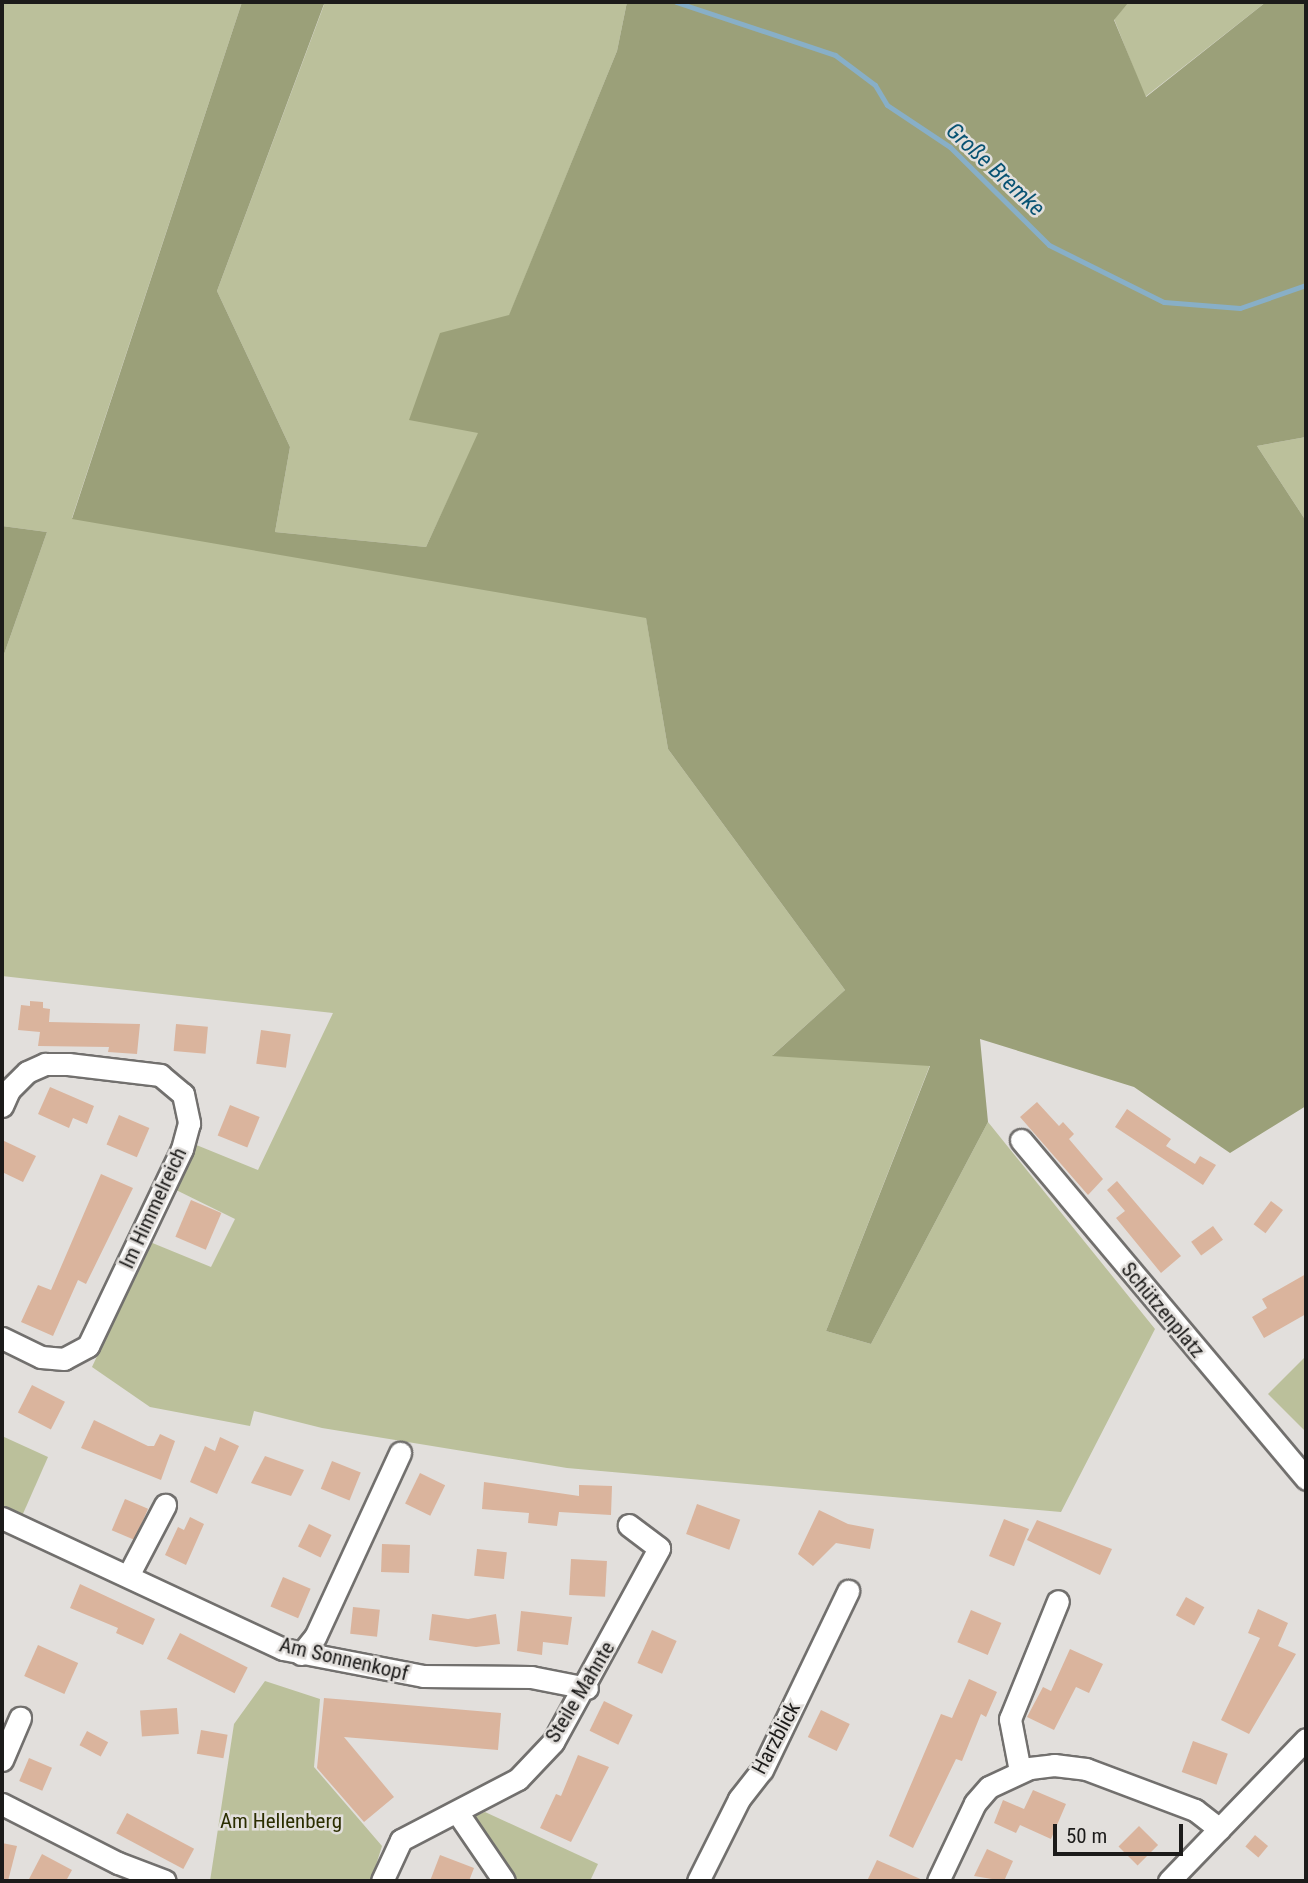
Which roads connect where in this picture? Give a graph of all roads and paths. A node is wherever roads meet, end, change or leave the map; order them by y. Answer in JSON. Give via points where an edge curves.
{"nodes":[{"id":1,"x":2,"y":1106,"type":"edge"},
{"id":2,"x":1021,"y":1140,"type":"dead end"},
{"id":3,"x":2,"y":1338,"type":"edge"},
{"id":4,"x":400,"y":1453,"type":"dead end"},
{"id":5,"x":1306,"y":1479,"type":"edge"},
{"id":6,"x":165,"y":1505,"type":"dead end"},
{"id":7,"x":2,"y":1518,"type":"edge"},
{"id":8,"x":629,"y":1525,"type":"dead end"},
{"id":9,"x":130,"y":1574,"type":"junction"},
{"id":10,"x":848,"y":1591,"type":"dead end"},
{"id":11,"x":1058,"y":1601,"type":"dead end"},
{"id":12,"x":301,"y":1654,"type":"junction"},
{"id":13,"x":587,"y":1688,"type":"junction"},
{"id":14,"x":20,"y":1718,"type":"dead end"},
{"id":15,"x":1306,"y":1739,"type":"edge"},
{"id":16,"x":2,"y":1760,"type":"edge"},
{"id":17,"x":1020,"y":1771,"type":"junction"},
{"id":18,"x":2,"y":1804,"type":"edge"},
{"id":19,"x":457,"y":1812,"type":"junction"},
{"id":20,"x":1219,"y":1829,"type":"junction"},
{"id":21,"x":165,"y":1881,"type":"edge"},
{"id":22,"x":382,"y":1881,"type":"edge"},
{"id":23,"x":504,"y":1881,"type":"edge"},
{"id":24,"x":698,"y":1881,"type":"edge"},
{"id":25,"x":938,"y":1881,"type":"edge"},
{"id":26,"x":1169,"y":1881,"type":"edge"}],
"edges":[{"from":1,"to":3,"type":"street","name":"Im Himmelreich","via":[[9,1090],[27,1072],[45,1064],[68,1064],[160,1075],[183,1094],[189,1123],[182,1149],[88,1346],[64,1359],[41,1357]]},
{"from":2,"to":5,"type":"street","name":"Schützenplatz"},
{"from":4,"to":12,"type":"street","via":[[315,1637]]},
{"from":6,"to":9,"type":"street"},
{"from":7,"to":9,"type":"street","name":"Am Sonnenkopf"},
{"from":8,"to":13,"type":"street","name":"Steile Mahnte","via":[[659,1548]]},
{"from":9,"to":12,"type":"street","name":"Am Sonnenkopf"},
{"from":10,"to":24,"type":"street","name":"Harzblick","via":[[762,1770],[739,1800]]},
{"from":11,"to":17,"type":"street","via":[[1010,1719]]},
{"from":12,"to":13,"type":"street","name":"Am Sonnenkopf","via":[[424,1676],[531,1676]]},
{"from":13,"to":19,"type":"street","name":"Steile Mahnte","via":[[553,1742],[518,1779]]},
{"from":14,"to":16,"type":"street"},
{"from":15,"to":20,"type":"street"},
{"from":17,"to":20,"type":"street","via":[[1054,1765],[1086,1769],[1195,1810]]},
{"from":17,"to":25,"type":"street","via":[[989,1787],[975,1803]]},
{"from":18,"to":21,"type":"street","via":[[118,1863]]},
{"from":19,"to":22,"type":"street","name":"Steile Mahnte","via":[[401,1840]]},
{"from":19,"to":23,"type":"street"},
{"from":20,"to":26,"type":"street"}]}
